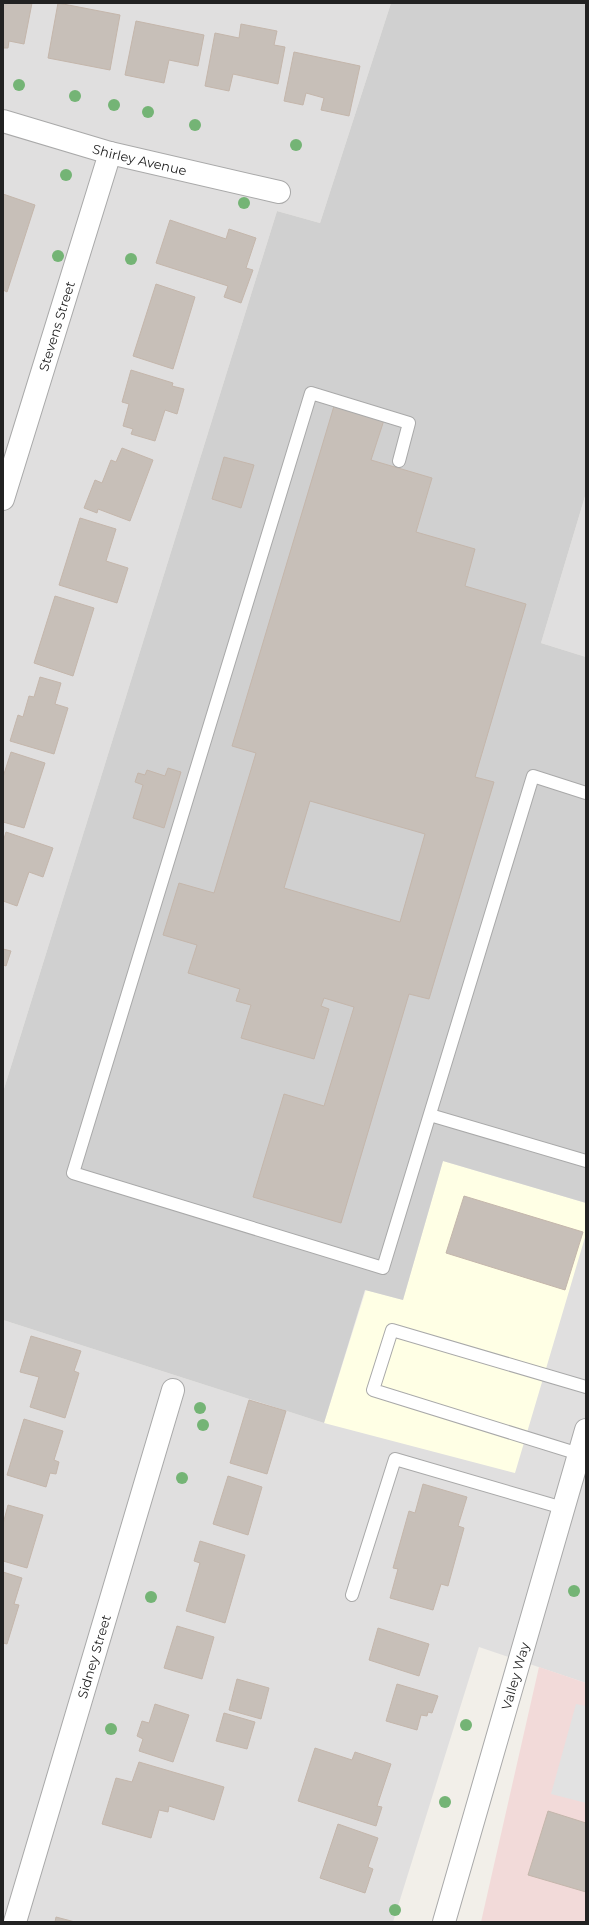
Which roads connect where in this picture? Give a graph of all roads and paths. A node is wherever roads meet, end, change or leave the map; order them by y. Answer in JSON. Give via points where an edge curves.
{"nodes":[{"id":1,"x":3,"y":121,"type":"edge"},
{"id":2,"x":110,"y":153,"type":"junction"},
{"id":3,"x":279,"y":192,"type":"dead end"},
{"id":4,"x":399,"y":462,"type":"dead end"},
{"id":5,"x":3,"y":499,"type":"edge"},
{"id":6,"x":586,"y":793,"type":"edge"},
{"id":7,"x":430,"y":1115,"type":"junction"},
{"id":8,"x":586,"y":1161,"type":"edge"},
{"id":9,"x":586,"y":1387,"type":"edge"},
{"id":10,"x":172,"y":1390,"type":"dead end"},
{"id":11,"x":586,"y":1430,"type":"edge"},
{"id":12,"x":579,"y":1454,"type":"junction"},
{"id":13,"x":563,"y":1508,"type":"junction"},
{"id":14,"x":352,"y":1595,"type":"dead end"},
{"id":15,"x":15,"y":1922,"type":"edge"},
{"id":16,"x":444,"y":1922,"type":"edge"}],
"edges":[{"from":1,"to":2,"type":"street","name":"Shirley Avenue"},
{"from":2,"to":3,"type":"street","name":"Shirley Avenue"},
{"from":2,"to":5,"type":"street","name":"Stevens Street"},
{"from":4,"to":7,"type":"lane","via":[[409,423],[311,393],[73,1173],[383,1268]]},
{"from":6,"to":7,"type":"lane","via":[[533,776]]},
{"from":7,"to":8,"type":"lane"},
{"from":9,"to":12,"type":"lane","via":[[392,1330],[373,1390]]},
{"from":10,"to":15,"type":"street","name":"Sidney Street"},
{"from":11,"to":12,"type":"street","name":"Valley Way"},
{"from":12,"to":13,"type":"street","name":"Valley Way"},
{"from":13,"to":14,"type":"lane","via":[[395,1459]]},
{"from":13,"to":16,"type":"street","name":"Valley Way"}]}
